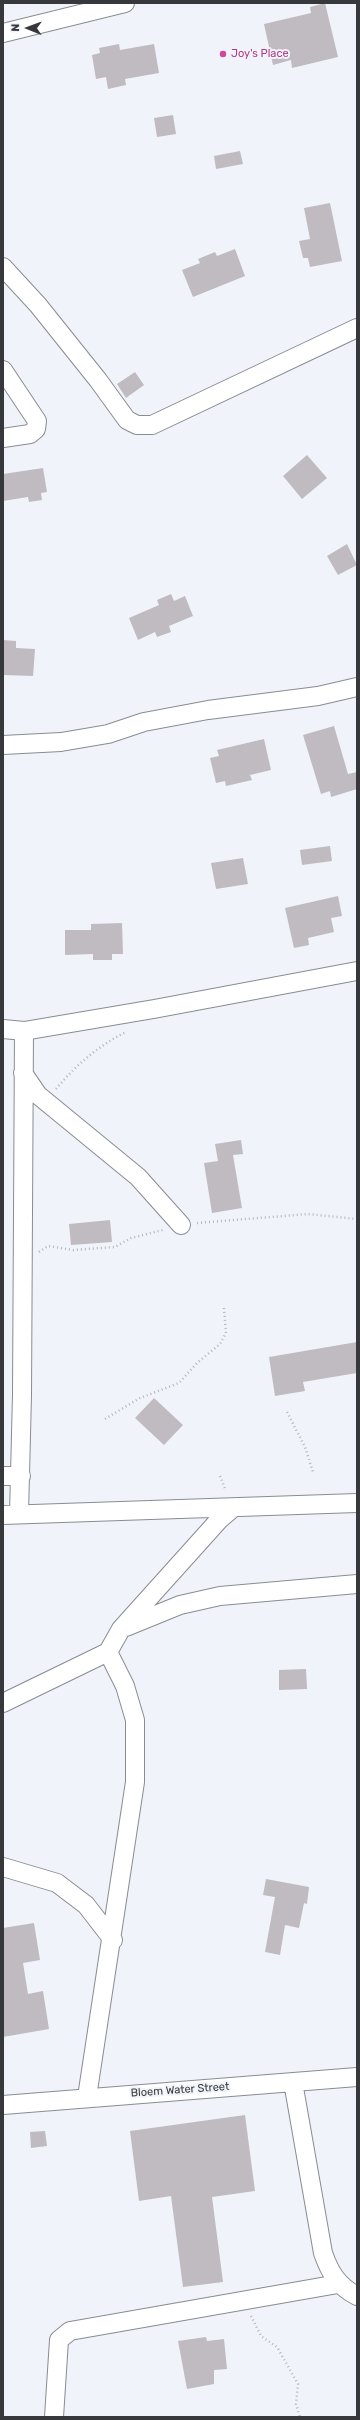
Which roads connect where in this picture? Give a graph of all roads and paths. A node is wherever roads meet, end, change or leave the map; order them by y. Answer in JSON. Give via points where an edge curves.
{"nodes":[{"id":1,"x":125,"y":3,"type":"edge"},
{"id":2,"x":3,"y":33,"type":"edge"},
{"id":3,"x":3,"y":267,"type":"edge"},
{"id":4,"x":357,"y":328,"type":"edge"},
{"id":5,"x":3,"y":370,"type":"edge"},
{"id":6,"x":3,"y":438,"type":"edge"},
{"id":7,"x":357,"y":687,"type":"edge"},
{"id":8,"x":3,"y":745,"type":"edge"},
{"id":9,"x":357,"y":971,"type":"edge"},
{"id":10,"x":3,"y":1030,"type":"edge"},
{"id":11,"x":130,"y":1030,"type":"dead end"},
{"id":12,"x":24,"y":1032,"type":"junction"},
{"id":13,"x":23,"y":1073,"type":"junction"},
{"id":14,"x":46,"y":1102,"type":"junction"},
{"id":15,"x":357,"y":1219,"type":"edge"},
{"id":16,"x":181,"y":1225,"type":"junction"},
{"id":17,"x":23,"y":1262,"type":"junction"},
{"id":18,"x":224,"y":1308,"type":"dead end"},
{"id":19,"x":287,"y":1412,"type":"dead end"},
{"id":20,"x":105,"y":1419,"type":"dead end"},
{"id":21,"x":314,"y":1472,"type":"dead end"},
{"id":22,"x":3,"y":1476,"type":"edge"},
{"id":23,"x":21,"y":1476,"type":"junction"},
{"id":24,"x":357,"y":1503,"type":"edge"},
{"id":25,"x":233,"y":1508,"type":"junction"},
{"id":26,"x":11,"y":1515,"type":"edge"},
{"id":27,"x":357,"y":1584,"type":"edge"},
{"id":28,"x":121,"y":1629,"type":"junction"},
{"id":29,"x":108,"y":1652,"type":"junction"},
{"id":30,"x":3,"y":1703,"type":"edge"},
{"id":31,"x":3,"y":1867,"type":"edge"},
{"id":32,"x":112,"y":1940,"type":"junction"},
{"id":33,"x":357,"y":2077,"type":"edge"},
{"id":34,"x":293,"y":2082,"type":"junction"},
{"id":35,"x":87,"y":2097,"type":"junction"},
{"id":36,"x":3,"y":2105,"type":"edge"},
{"id":37,"x":338,"y":2284,"type":"junction"},
{"id":38,"x":357,"y":2296,"type":"edge"},
{"id":39,"x":246,"y":2301,"type":"junction"},
{"id":40,"x":54,"y":2417,"type":"edge"},
{"id":41,"x":300,"y":2417,"type":"edge"}],
"edges":[{"from":1,"to":2,"type":"street"},
{"from":3,"to":4,"type":"street","via":[[38,305],[94,374],[127,420],[137,425],[152,425]]},
{"from":5,"to":6,"type":"street","via":[[37,421],[37,425],[30,434]]},
{"from":7,"to":8,"type":"street","via":[[318,696],[201,711],[144,722],[108,734],[61,742]]},
{"from":9,"to":12,"type":"street"},
{"from":10,"to":12,"type":"street"},
{"from":11,"to":14,"type":"path","via":[[110,1040],[76,1066]]},
{"from":12,"to":13,"type":"street"},
{"from":13,"to":14,"type":"street"},
{"from":13,"to":17,"type":"street"},
{"from":14,"to":16,"type":"street","via":[[138,1177]]},
{"from":15,"to":16,"type":"path","via":[[308,1214]]},
{"from":16,"to":17,"type":"path","via":[[131,1238],[115,1248],[74,1250],[48,1246]]},
{"from":17,"to":23,"type":"street"},
{"from":18,"to":20,"type":"path","via":[[226,1333],[220,1344],[197,1362],[179,1383],[140,1398]]},
{"from":19,"to":21,"type":"path","via":[[305,1447]]},
{"from":22,"to":23,"type":"street"},
{"from":23,"to":26,"type":"street"},
{"from":24,"to":25,"type":"street"},
{"from":25,"to":26,"type":"street"},
{"from":25,"to":28,"type":"street","via":[[219,1520]]},
{"from":27,"to":28,"type":"street","via":[[220,1596],[180,1605]]},
{"from":28,"to":29,"type":"street"},
{"from":29,"to":30,"type":"street"},
{"from":29,"to":32,"type":"street","via":[[125,1686],[135,1720],[135,1782]]},
{"from":31,"to":32,"type":"street","via":[[57,1883],[86,1905]]},
{"from":32,"to":35,"type":"street"},
{"from":33,"to":34,"type":"street","name":"Bloem Water Street"},
{"from":34,"to":35,"type":"street","name":"Bloem Water Street"},
{"from":34,"to":37,"type":"street","via":[[323,2253],[328,2268]]},
{"from":35,"to":36,"type":"street","name":"Bloem Water Street"},
{"from":37,"to":38,"type":"street"},
{"from":37,"to":39,"type":"street"},
{"from":39,"to":40,"type":"street","via":[[70,2331],[59,2340]]},
{"from":39,"to":41,"type":"path","via":[[261,2336],[277,2347],[298,2384],[296,2404]]}]}
